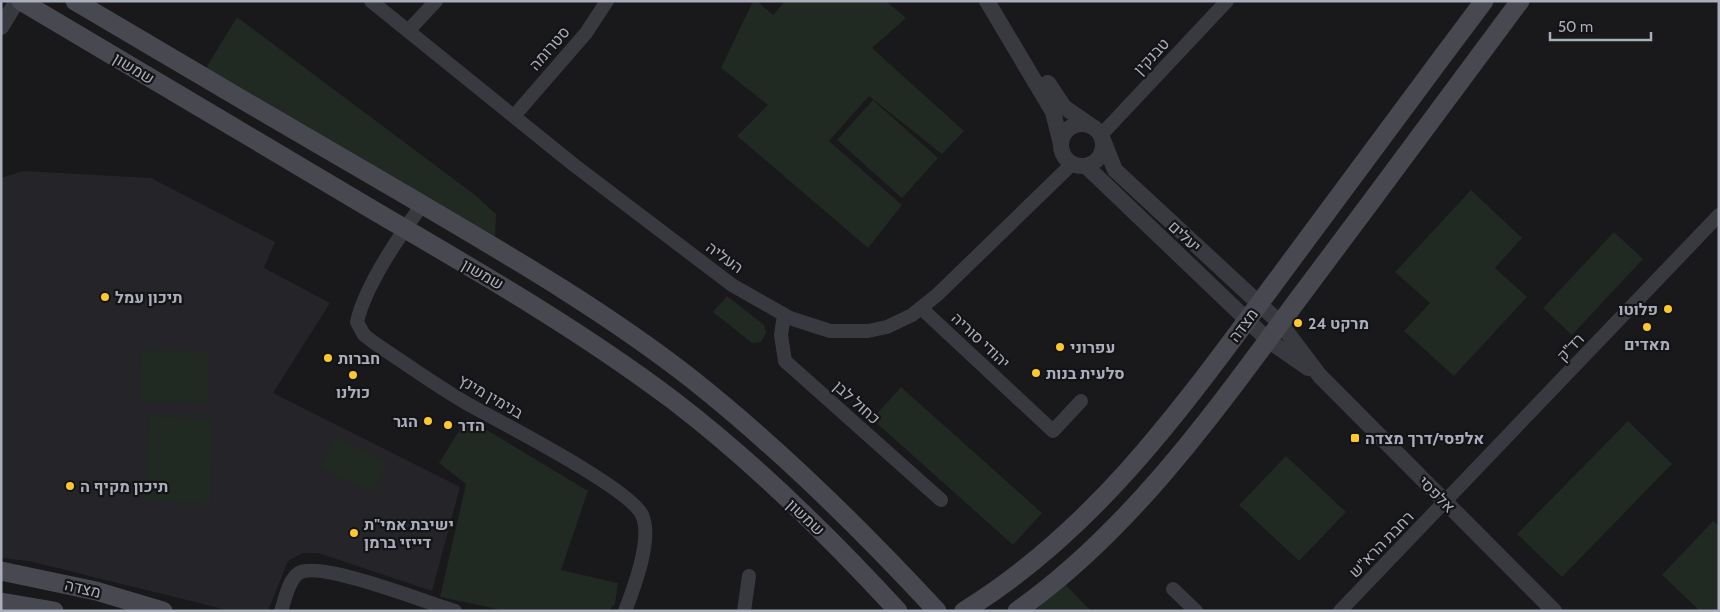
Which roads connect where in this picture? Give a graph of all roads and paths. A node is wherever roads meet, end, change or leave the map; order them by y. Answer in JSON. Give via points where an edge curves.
{"nodes":[{"id":1,"x":17,"y":1,"type":"edge"},
{"id":2,"x":21,"y":1,"type":"edge"},
{"id":3,"x":74,"y":1,"type":"edge"},
{"id":4,"x":371,"y":1,"type":"edge"},
{"id":5,"x":436,"y":1,"type":"edge"},
{"id":6,"x":607,"y":1,"type":"edge"},
{"id":7,"x":987,"y":1,"type":"edge"},
{"id":8,"x":998,"y":1,"type":"edge"},
{"id":9,"x":1226,"y":1,"type":"edge"},
{"id":10,"x":1484,"y":1,"type":"edge"},
{"id":11,"x":1520,"y":1,"type":"edge"},
{"id":12,"x":1,"y":27,"type":"edge"},
{"id":13,"x":408,"y":31,"type":"junction"},
{"id":14,"x":514,"y":116,"type":"junction"},
{"id":15,"x":1098,"y":133,"type":"junction"},
{"id":16,"x":1061,"y":144,"type":"junction"},
{"id":17,"x":1079,"y":165,"type":"junction"},
{"id":18,"x":422,"y":205,"type":"junction"},
{"id":19,"x":1719,"y":215,"type":"edge"},
{"id":20,"x":405,"y":228,"type":"junction"},
{"id":21,"x":1259,"y":304,"type":"junction"},
{"id":22,"x":921,"y":308,"type":"junction"},
{"id":23,"x":784,"y":315,"type":"junction"},
{"id":24,"x":1247,"y":320,"type":"junction"},
{"id":25,"x":1280,"y":324,"type":"junction"},
{"id":26,"x":1268,"y":340,"type":"junction"},
{"id":27,"x":1320,"y":376,"type":"junction"},
{"id":28,"x":1081,"y":401,"type":"dead end"},
{"id":29,"x":941,"y":500,"type":"dead end"},
{"id":30,"x":1446,"y":503,"type":"junction"},
{"id":31,"x":1,"y":571,"type":"edge"},
{"id":32,"x":749,"y":576,"type":"dead end"},
{"id":33,"x":877,"y":588,"type":"junction"},
{"id":34,"x":1173,"y":589,"type":"dead end"},
{"id":35,"x":1,"y":602,"type":"edge"},
{"id":36,"x":54,"y":611,"type":"edge"},
{"id":37,"x":163,"y":611,"type":"edge"},
{"id":38,"x":281,"y":611,"type":"edge"},
{"id":39,"x":455,"y":611,"type":"edge"},
{"id":40,"x":625,"y":611,"type":"edge"},
{"id":41,"x":744,"y":611,"type":"edge"},
{"id":42,"x":884,"y":611,"type":"edge"},
{"id":43,"x":898,"y":611,"type":"edge"},
{"id":44,"x":937,"y":611,"type":"edge"},
{"id":45,"x":964,"y":611,"type":"edge"},
{"id":46,"x":1017,"y":611,"type":"edge"},
{"id":47,"x":1196,"y":611,"type":"edge"},
{"id":48,"x":1340,"y":611,"type":"edge"},
{"id":49,"x":1554,"y":611,"type":"edge"}],
"edges":[{"from":1,"to":12,"type":"street"},
{"from":2,"to":20,"type":"main road","name":"שמשון"},
{"from":3,"to":18,"type":"main road","name":"שמשון"},
{"from":4,"to":13,"type":"street","name":"העליה"},
{"from":5,"to":13,"type":"street"},
{"from":6,"to":14,"type":"street","name":"סטרומה","via":[[586,33]]},
{"from":7,"to":16,"type":"street","via":[[1053,112]]},
{"from":8,"to":15,"type":"street","via":[[1055,96],[1074,116]]},
{"from":9,"to":15,"type":"street","name":"טבנקין"},
{"from":10,"to":21,"type":"main road","name":"מצדה"},
{"from":11,"to":25,"type":"main road","name":"מצדה"},
{"from":13,"to":14,"type":"street","name":"העליה"},
{"from":14,"to":23,"type":"street","name":"העליה","via":[[732,285]]},
{"from":15,"to":16,"type":"street","via":[[1074,126],[1067,131]]},
{"from":15,"to":17,"type":"street","via":[[1102,154],[1097,160]]},
{"from":15,"to":21,"type":"street","name":"יעלים","via":[[1115,170]]},
{"from":16,"to":17,"type":"street","via":[[1066,159]]},
{"from":17,"to":22,"type":"street","name":"העליה"},
{"from":17,"to":24,"type":"street","name":"יעלים"},
{"from":18,"to":20,"type":"street","name":"בנימין מינץ"},
{"from":18,"to":44,"type":"main road","name":"שמשון","via":[[569,292],[692,379],[831,501]]},
{"from":19,"to":30,"type":"street","name":"רד\"ק"},
{"from":20,"to":33,"type":"main road","name":"שמשון","via":[[546,311],[675,402],[764,478]]},
{"from":20,"to":40,"type":"street","name":"בנימין מינץ","via":[[361,306],[357,322],[364,335],[465,402],[630,500],[642,515],[645,532],[643,553]]},
{"from":21,"to":24,"type":"main road","name":"מצדה"},
{"from":21,"to":25,"type":"street","name":"יעלים"},
{"from":22,"to":23,"type":"street","name":"העליה","via":[[886,327],[848,333],[811,326]]},
{"from":22,"to":28,"type":"street","name":"יהודי סוריה","via":[[1053,431]]},
{"from":23,"to":29,"type":"street","name":"כחול לבן","via":[[781,335],[785,361]]},
{"from":24,"to":26,"type":"street","name":"יעלים"},
{"from":24,"to":45,"type":"main road","name":"מצדה","via":[[1156,437],[1089,513],[1025,570]]},
{"from":25,"to":26,"type":"main road","name":"מצדה"},
{"from":25,"to":27,"type":"street","name":"אלפסי"},
{"from":26,"to":27,"type":"street","name":"אלפסי"},
{"from":26,"to":46,"type":"main road","name":"מצדה","via":[[1178,455],[1109,534]]},
{"from":27,"to":30,"type":"street","name":"אלפסי"},
{"from":30,"to":48,"type":"street","name":"רחבת הרא\"ש"},
{"from":30,"to":49,"type":"street","name":"אלפסי"},
{"from":31,"to":37,"type":"main road","name":"מצדה","via":[[96,591]]},
{"from":32,"to":41,"type":"street"},
{"from":33,"to":42,"type":"main road"},
{"from":33,"to":43,"type":"main road","name":"שמשון"},
{"from":34,"to":47,"type":"street"},
{"from":35,"to":36,"type":"main road","name":"מצדה"},
{"from":38,"to":39,"type":"street","via":[[292,582],[299,573],[309,570],[342,574]]}]}
